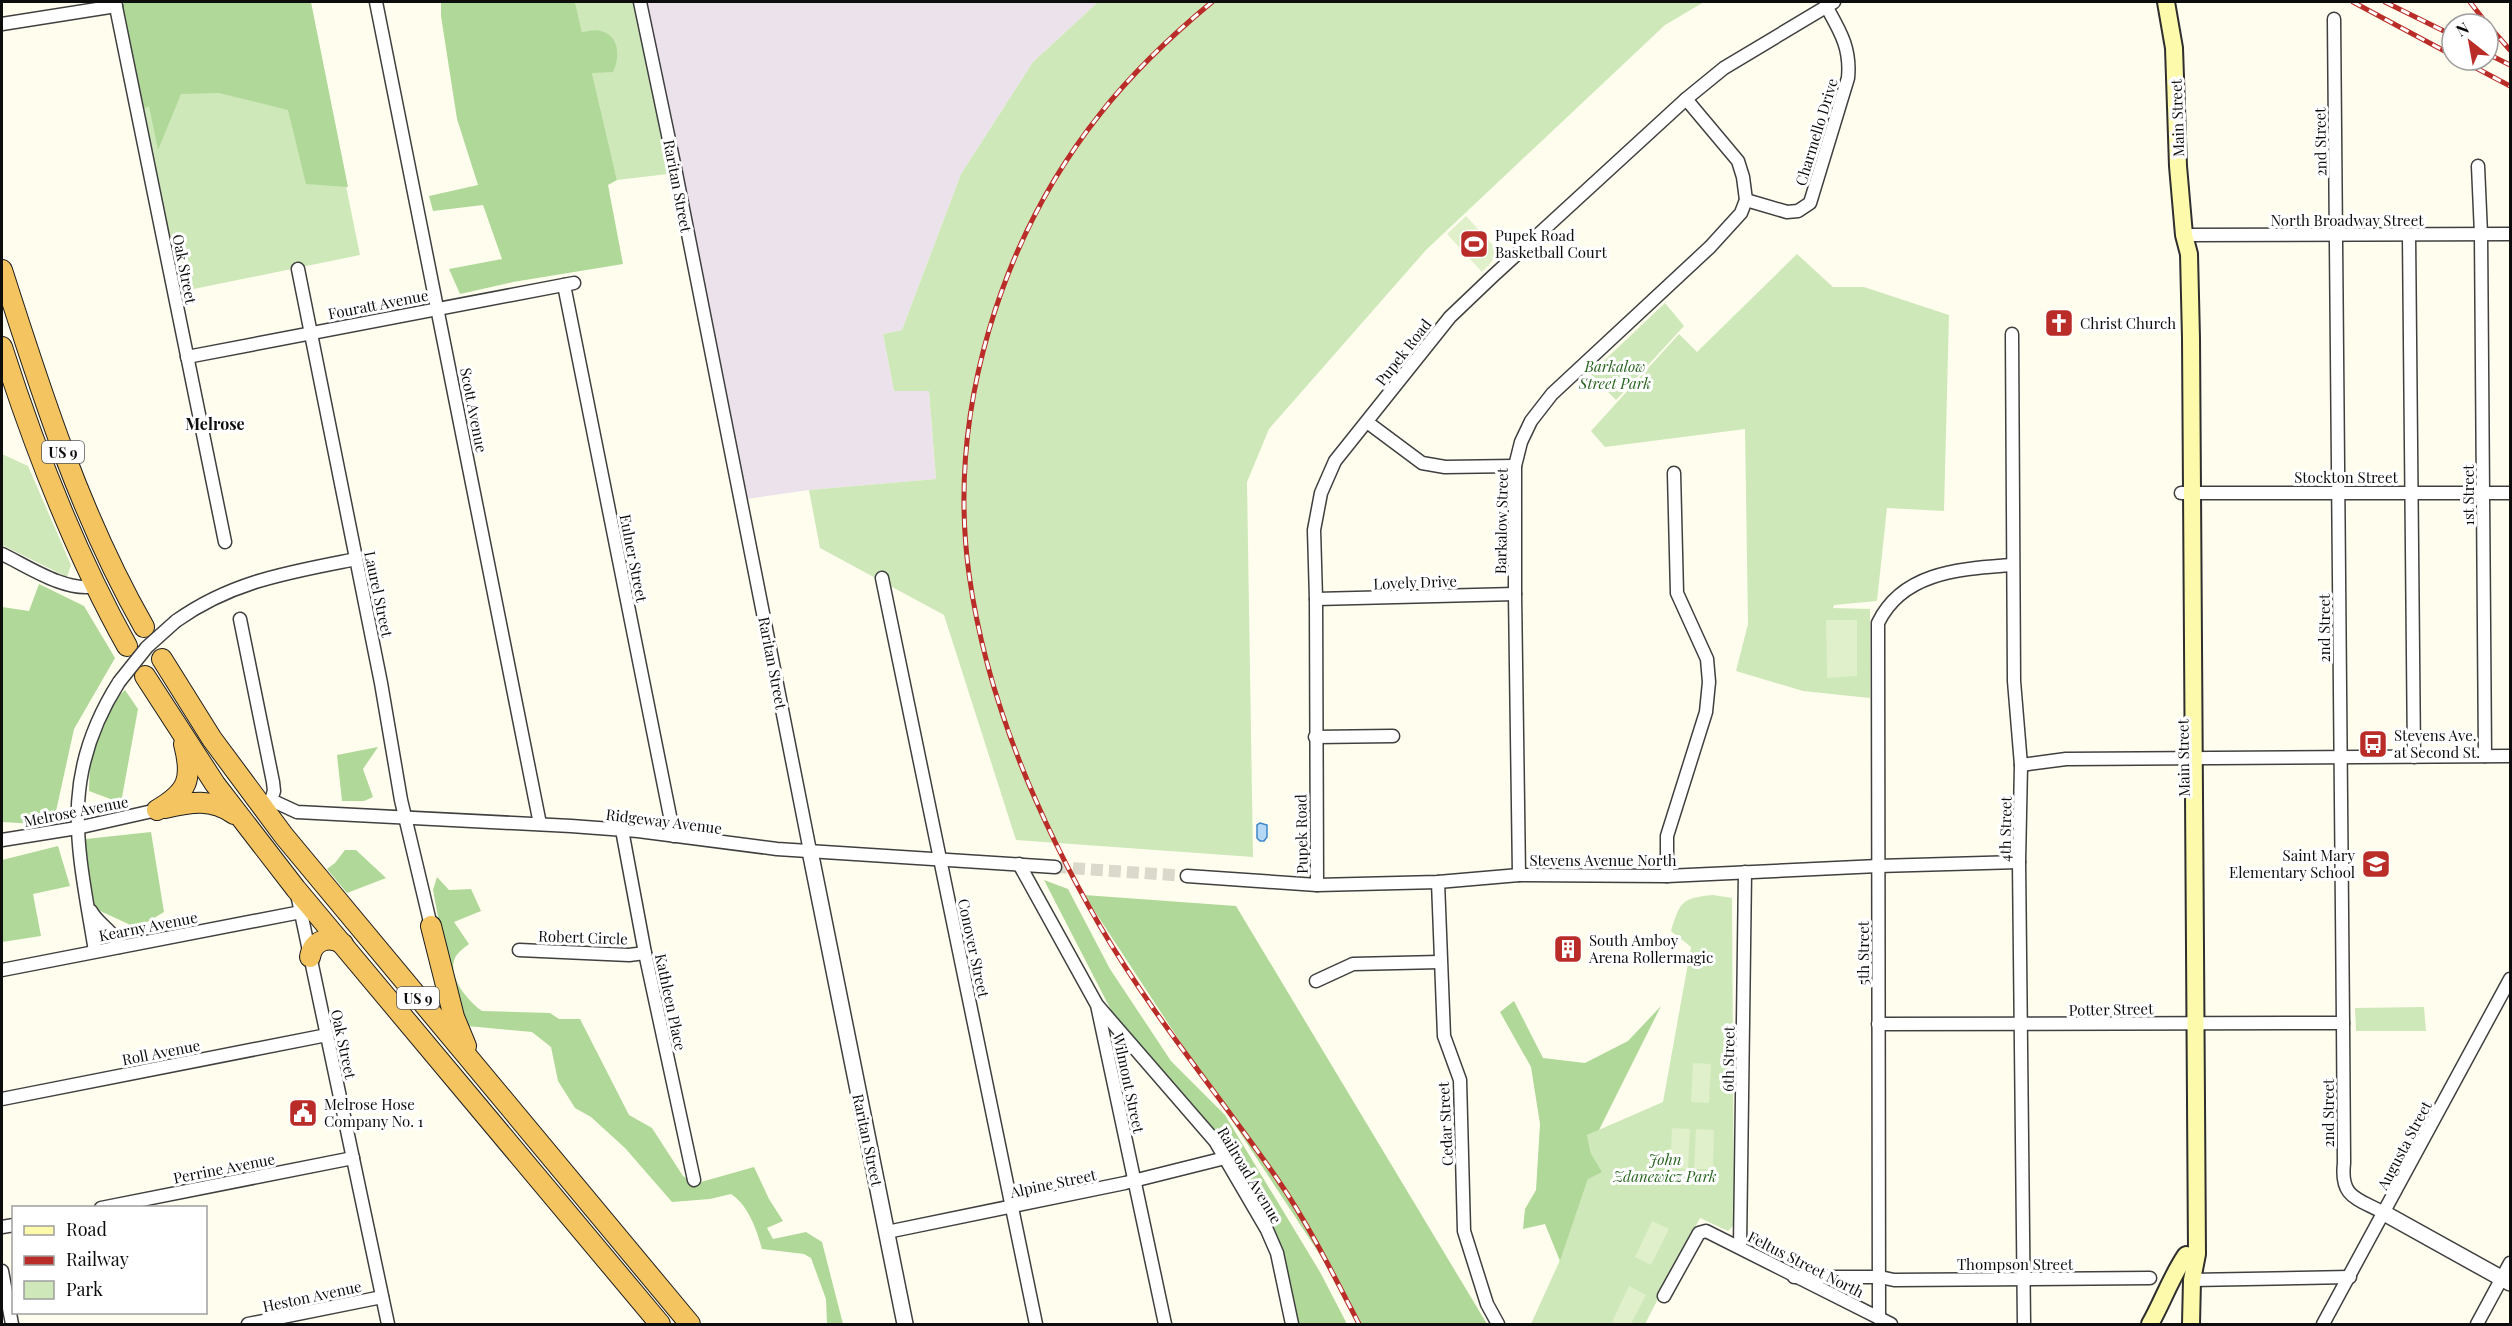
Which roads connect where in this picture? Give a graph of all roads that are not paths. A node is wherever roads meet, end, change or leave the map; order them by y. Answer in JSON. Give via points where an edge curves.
{"nodes":[{"id":1,"x":376,"y":2,"type":"edge"},
{"id":2,"x":640,"y":2,"type":"edge"},
{"id":3,"x":2166,"y":2,"type":"edge"},
{"id":4,"x":116,"y":4,"type":"edge"},
{"id":5,"x":1830,"y":4,"type":"edge"},
{"id":6,"x":2334,"y":19,"type":"dead end"},
{"id":7,"x":2,"y":24,"type":"edge"},
{"id":8,"x":1686,"y":99,"type":"junction"},
{"id":9,"x":2478,"y":166,"type":"dead end"},
{"id":10,"x":1746,"y":200,"type":"junction"},
{"id":11,"x":2336,"y":234,"type":"junction"},
{"id":12,"x":2481,"y":234,"type":"junction"},
{"id":13,"x":2511,"y":234,"type":"edge"},
{"id":14,"x":2184,"y":235,"type":"junction"},
{"id":15,"x":2409,"y":235,"type":"junction"},
{"id":16,"x":298,"y":269,"type":"dead end"},
{"id":17,"x":2,"y":270,"type":"edge"},
{"id":18,"x":569,"y":284,"type":"joint"},
{"id":19,"x":438,"y":307,"type":"junction"},
{"id":20,"x":311,"y":332,"type":"junction"},
{"id":21,"x":2012,"y":334,"type":"dead end"},
{"id":22,"x":2,"y":347,"type":"edge"},
{"id":23,"x":187,"y":357,"type":"junction"},
{"id":24,"x":1367,"y":422,"type":"junction"},
{"id":25,"x":1515,"y":465,"type":"junction"},
{"id":26,"x":1674,"y":473,"type":"dead end"},
{"id":27,"x":2338,"y":492,"type":"junction"},
{"id":28,"x":2413,"y":492,"type":"junction"},
{"id":29,"x":2186,"y":493,"type":"junction"},
{"id":30,"x":2483,"y":493,"type":"junction"},
{"id":31,"x":2511,"y":493,"type":"edge"},
{"id":32,"x":225,"y":542,"type":"dead end"},
{"id":33,"x":2,"y":554,"type":"edge"},
{"id":34,"x":356,"y":559,"type":"junction"},
{"id":35,"x":2012,"y":565,"type":"junction"},
{"id":36,"x":882,"y":578,"type":"dead end"},
{"id":37,"x":95,"y":586,"type":"junction"},
{"id":38,"x":1515,"y":594,"type":"junction"},
{"id":39,"x":1316,"y":600,"type":"junction"},
{"id":40,"x":240,"y":619,"type":"dead end"},
{"id":41,"x":144,"y":627,"type":"dead end"},
{"id":42,"x":127,"y":646,"type":"dead end"},
{"id":43,"x":162,"y":658,"type":"dead end"},
{"id":44,"x":145,"y":676,"type":"dead end"},
{"id":45,"x":181,"y":733,"type":"junction"},
{"id":46,"x":1315,"y":736,"type":"junction"},
{"id":47,"x":1393,"y":736,"type":"dead end"},
{"id":48,"x":2485,"y":756,"type":"junction"},
{"id":49,"x":2511,"y":756,"type":"edge"},
{"id":50,"x":2340,"y":757,"type":"junction"},
{"id":51,"x":2414,"y":757,"type":"junction"},
{"id":52,"x":2188,"y":758,"type":"junction"},
{"id":53,"x":2021,"y":765,"type":"junction"},
{"id":54,"x":240,"y":778,"type":"junction"},
{"id":55,"x":271,"y":800,"type":"junction"},
{"id":56,"x":157,"y":810,"type":"junction"},
{"id":57,"x":405,"y":818,"type":"junction"},
{"id":58,"x":242,"y":820,"type":"junction"},
{"id":59,"x":540,"y":824,"type":"junction"},
{"id":60,"x":77,"y":828,"type":"junction"},
{"id":61,"x":622,"y":830,"type":"junction"},
{"id":62,"x":674,"y":836,"type":"junction"},
{"id":63,"x":2,"y":840,"type":"edge"},
{"id":64,"x":810,"y":851,"type":"junction"},
{"id":65,"x":940,"y":858,"type":"junction"},
{"id":66,"x":2019,"y":862,"type":"junction"},
{"id":67,"x":1019,"y":864,"type":"junction"},
{"id":68,"x":1878,"y":866,"type":"junction"},
{"id":69,"x":1055,"y":867,"type":"tunnel mouth"},
{"id":70,"x":1745,"y":872,"type":"junction"},
{"id":71,"x":1519,"y":875,"type":"junction"},
{"id":72,"x":1187,"y":876,"type":"tunnel mouth"},
{"id":73,"x":1667,"y":876,"type":"junction"},
{"id":74,"x":1438,"y":882,"type":"junction"},
{"id":75,"x":1317,"y":885,"type":"junction"},
{"id":76,"x":296,"y":889,"type":"junction"},
{"id":77,"x":87,"y":903,"type":"junction"},
{"id":78,"x":301,"y":912,"type":"junction"},
{"id":79,"x":431,"y":926,"type":"joint"},
{"id":80,"x":343,"y":944,"type":"junction"},
{"id":81,"x":119,"y":947,"type":"junction"},
{"id":82,"x":519,"y":950,"type":"dead end"},
{"id":83,"x":95,"y":951,"type":"junction"},
{"id":84,"x":645,"y":953,"type":"junction"},
{"id":85,"x":310,"y":957,"type":"junction"},
{"id":86,"x":1440,"y":962,"type":"junction"},
{"id":87,"x":2,"y":970,"type":"edge"},
{"id":88,"x":2511,"y":979,"type":"edge"},
{"id":89,"x":1316,"y":981,"type":"dead end"},
{"id":90,"x":1097,"y":1005,"type":"junction"},
{"id":91,"x":2190,"y":1022,"type":"junction"},
{"id":92,"x":2343,"y":1023,"type":"junction"},
{"id":93,"x":1878,"y":1024,"type":"junction"},
{"id":94,"x":2021,"y":1025,"type":"junction"},
{"id":95,"x":327,"y":1035,"type":"junction"},
{"id":96,"x":478,"y":1069,"type":"junction"},
{"id":97,"x":2,"y":1099,"type":"edge"},
{"id":98,"x":353,"y":1158,"type":"junction"},
{"id":99,"x":1225,"y":1158,"type":"junction"},
{"id":100,"x":693,"y":1180,"type":"dead end"},
{"id":101,"x":1136,"y":1180,"type":"junction"},
{"id":102,"x":111,"y":1206,"type":"edge"},
{"id":103,"x":1012,"y":1207,"type":"junction"},
{"id":104,"x":2384,"y":1213,"type":"junction"},
{"id":105,"x":887,"y":1232,"type":"junction"},
{"id":106,"x":1740,"y":1247,"type":"junction"},
{"id":107,"x":2186,"y":1256,"type":"junction"},
{"id":108,"x":2511,"y":1263,"type":"edge"},
{"id":109,"x":2,"y":1271,"type":"edge"},
{"id":110,"x":1794,"y":1276,"type":"junction"},
{"id":111,"x":2350,"y":1276,"type":"junction"},
{"id":112,"x":1880,"y":1277,"type":"junction"},
{"id":113,"x":2150,"y":1278,"type":"dead end"},
{"id":114,"x":2022,"y":1279,"type":"junction"},
{"id":115,"x":2192,"y":1280,"type":"junction"},
{"id":116,"x":2506,"y":1281,"type":"edge"},
{"id":117,"x":2166,"y":1293,"type":"junction"},
{"id":118,"x":1664,"y":1296,"type":"dead end"},
{"id":119,"x":382,"y":1297,"type":"junction"},
{"id":120,"x":1879,"y":1318,"type":"junction"},
{"id":121,"x":12,"y":1324,"type":"edge"},
{"id":122,"x":248,"y":1324,"type":"edge"},
{"id":123,"x":388,"y":1324,"type":"edge"},
{"id":124,"x":660,"y":1324,"type":"edge"},
{"id":125,"x":690,"y":1324,"type":"edge"},
{"id":126,"x":905,"y":1324,"type":"edge"},
{"id":127,"x":1036,"y":1324,"type":"edge"},
{"id":128,"x":1165,"y":1324,"type":"edge"},
{"id":129,"x":1292,"y":1324,"type":"edge"},
{"id":130,"x":1498,"y":1324,"type":"edge"},
{"id":131,"x":1891,"y":1324,"type":"edge"},
{"id":132,"x":2024,"y":1324,"type":"edge"},
{"id":133,"x":2150,"y":1324,"type":"edge"},
{"id":134,"x":2192,"y":1324,"type":"edge"},
{"id":135,"x":2324,"y":1324,"type":"edge"},
{"id":136,"x":2477,"y":1324,"type":"edge"}],
"edges":[{"from":1,"to":19,"type":"street","name":"Scott Avenue"},
{"from":2,"to":64,"type":"street","name":"Raritan Street"},
{"from":3,"to":14,"type":"main road","name":"Main Street","via":[[2174,48]]},
{"from":4,"to":7,"type":"street"},
{"from":4,"to":23,"type":"street","name":"Oak Street"},
{"from":5,"to":8,"type":"street","name":"Pupek Road","via":[[1724,68]]},
{"from":5,"to":10,"type":"street","name":"Charmello Drive","via":[[1850,60],[1810,203],[1798,211],[1787,212]]},
{"from":6,"to":11,"type":"street","name":"2nd Street"},
{"from":8,"to":10,"type":"street","via":[[1738,161]]},
{"from":8,"to":24,"type":"street","name":"Pupek Road","via":[[1450,317]]},
{"from":9,"to":12,"type":"street","name":"1st Street"},
{"from":10,"to":25,"type":"street","name":"Barkalow Street","via":[[1741,213],[1722,235],[1552,394],[1531,421]]},
{"from":11,"to":14,"type":"street","name":"North Broadway Street"},
{"from":11,"to":15,"type":"street","name":"North Broadway Street"},
{"from":11,"to":27,"type":"street","name":"2nd Street"},
{"from":12,"to":13,"type":"street","name":"North Broadway Street"},
{"from":12,"to":15,"type":"street","name":"North Broadway Street"},
{"from":12,"to":30,"type":"street","name":"1st Street"},
{"from":14,"to":29,"type":"main road","name":"Main Street","via":[[2179,254]]},
{"from":15,"to":28,"type":"street"},
{"from":16,"to":20,"type":"street","name":"Laurel Street"},
{"from":17,"to":41,"type":"highway","number":"US 9","via":[[60,446],[111,564]]},
{"from":18,"to":19,"type":"street","name":"Fouratt Avenue"},
{"from":18,"to":62,"type":"street","name":"Eulner Street"},
{"from":19,"to":20,"type":"street","name":"Fouratt Avenue"},
{"from":19,"to":59,"type":"street","name":"Scott Avenue"},
{"from":20,"to":23,"type":"street","name":"Fouratt Avenue"},
{"from":20,"to":34,"type":"street","name":"Laurel Street"},
{"from":21,"to":35,"type":"street","name":"4th Street"},
{"from":22,"to":37,"type":"highway","number":"US 9","via":[[38,454]]},
{"from":23,"to":32,"type":"street","name":"Oak Street"},
{"from":24,"to":25,"type":"street","via":[[1422,463],[1445,467]]},
{"from":24,"to":39,"type":"street","name":"Pupek Road","via":[[1335,461],[1321,493],[1314,530]]},
{"from":25,"to":38,"type":"street","name":"Barkalow Street"},
{"from":26,"to":73,"type":"street","via":[[1677,592],[1707,659],[1709,682],[1706,712],[1667,836]]},
{"from":27,"to":28,"type":"street","name":"Stockton Street"},
{"from":27,"to":29,"type":"street","name":"Stockton Street"},
{"from":27,"to":50,"type":"street","name":"2nd Street"},
{"from":28,"to":30,"type":"street","name":"Stockton Street"},
{"from":28,"to":51,"type":"street"},
{"from":29,"to":52,"type":"main road","name":"Main Street"},
{"from":30,"to":31,"type":"street","name":"Stockton Street"},
{"from":30,"to":48,"type":"street","name":"1st Street"},
{"from":33,"to":37,"type":"street","via":[[70,585]]},
{"from":34,"to":57,"type":"street","name":"Laurel Street"},
{"from":34,"to":60,"type":"street","bridge":true,"via":[[243,585],[208,600],[147,647],[119,682],[97,721],[82,765]]},
{"from":35,"to":53,"type":"street","name":"4th Street","via":[[2014,681]]},
{"from":35,"to":68,"type":"street","name":"5th Street","via":[[1956,569],[1898,594],[1884,610],[1878,630]]},
{"from":36,"to":65,"type":"street","name":"Conover Street"},
{"from":37,"to":42,"type":"highway","number":"US 9"},
{"from":38,"to":39,"type":"street","name":"Lovely Drive"},
{"from":38,"to":71,"type":"street","name":"Barkalow Street"},
{"from":39,"to":46,"type":"street","name":"Pupek Road"},
{"from":40,"to":55,"type":"street","via":[[273,782]]},
{"from":43,"to":54,"type":"highway","number":"US 9"},
{"from":44,"to":45,"type":"highway","number":"US 9"},
{"from":45,"to":56,"type":"highway","via":[[188,761],[187,782],[178,795]]},
{"from":45,"to":58,"type":"highway","number":"US 9"},
{"from":46,"to":47,"type":"street"},
{"from":46,"to":75,"type":"street","name":"Pupek Road"},
{"from":48,"to":49,"type":"street"},
{"from":48,"to":51,"type":"street"},
{"from":50,"to":51,"type":"street"},
{"from":50,"to":52,"type":"street"},
{"from":50,"to":92,"type":"street","name":"2nd Street"},
{"from":52,"to":53,"type":"street","via":[[2066,759]]},
{"from":52,"to":91,"type":"main road","name":"Main Street"},
{"from":53,"to":66,"type":"street","name":"4th Street"},
{"from":54,"to":55,"type":"highway"},
{"from":54,"to":96,"type":"highway","number":"US 9","via":[[296,852]]},
{"from":55,"to":57,"type":"street","name":"Ridgeway Avenue","via":[[305,813]]},
{"from":56,"to":58,"type":"highway","via":[[207,802]]},
{"from":56,"to":60,"type":"street","name":"Melrose Avenue"},
{"from":57,"to":59,"type":"street","name":"Ridgeway Avenue"},
{"from":57,"to":79,"type":"street","name":"Laurel Street"},
{"from":58,"to":76,"type":"highway","number":"US 9"},
{"from":59,"to":61,"type":"street","name":"Ridgeway Avenue"},
{"from":60,"to":63,"type":"street","name":"Melrose Avenue"},
{"from":60,"to":77,"type":"street"},
{"from":61,"to":62,"type":"street","name":"Ridgeway Avenue"},
{"from":61,"to":84,"type":"street","name":"Kathleen Place"},
{"from":62,"to":64,"type":"street","name":"Ridgeway Avenue"},
{"from":64,"to":65,"type":"street","name":"Ridgeway Avenue"},
{"from":64,"to":105,"type":"street","name":"Raritan Street"},
{"from":65,"to":67,"type":"street","name":"Ridgeway Avenue"},
{"from":65,"to":103,"type":"street","name":"Conover Street"},
{"from":66,"to":68,"type":"street","name":"Stevens Avenue North"},
{"from":66,"to":94,"type":"street","name":"4th Street"},
{"from":67,"to":69,"type":"street","name":"Ridgeway Avenue"},
{"from":67,"to":90,"type":"street","name":"Wilmont Street"},
{"from":68,"to":70,"type":"street","name":"Stevens Avenue North"},
{"from":68,"to":93,"type":"street","name":"5th Street"},
{"from":70,"to":73,"type":"street","name":"Stevens Avenue North"},
{"from":70,"to":106,"type":"street","name":"6th Street"},
{"from":71,"to":73,"type":"street","name":"Stevens Avenue North"},
{"from":71,"to":74,"type":"street","name":"Stevens Avenue North"},
{"from":72,"to":75,"type":"street","name":"Stevens Avenue North"},
{"from":74,"to":75,"type":"street","name":"Stevens Avenue North"},
{"from":74,"to":86,"type":"street","name":"Cedar Street"},
{"from":76,"to":78,"type":"street","name":"Oak Street"},
{"from":76,"to":80,"type":"highway","number":"US 9"},
{"from":77,"to":81,"type":"street","via":[[97,922]]},
{"from":77,"to":83,"type":"street"},
{"from":78,"to":81,"type":"street","name":"Kearny Avenue"},
{"from":78,"to":85,"type":"street","name":"Oak Street"},
{"from":79,"to":96,"type":"highway","via":[[454,1017]]},
{"from":80,"to":85,"type":"highway","via":[[325,939],[313,948]]},
{"from":80,"to":124,"type":"highway","number":"US 9"},
{"from":81,"to":83,"type":"street","name":"Kearny Avenue"},
{"from":82,"to":84,"type":"street","name":"Robert Circle"},
{"from":83,"to":87,"type":"street","name":"Kearny Avenue"},
{"from":84,"to":100,"type":"street","name":"Kathleen Place"},
{"from":85,"to":95,"type":"street","name":"Oak Street"},
{"from":86,"to":89,"type":"street","via":[[1353,964]]},
{"from":86,"to":130,"type":"street","name":"Cedar Street","via":[[1444,1036],[1460,1080],[1464,1231],[1487,1304]]},
{"from":88,"to":104,"type":"street","name":"Augusta Street"},
{"from":90,"to":99,"type":"street","name":"Railroad Avenue","via":[[1215,1141]]},
{"from":90,"to":101,"type":"street","name":"Wilmont Street"},
{"from":91,"to":92,"type":"street","name":"Potter Street"},
{"from":91,"to":94,"type":"street","name":"Potter Street"},
{"from":91,"to":107,"type":"main road","name":"Main Street"},
{"from":91,"to":115,"type":"main road","name":"Main Street","via":[[2197,1254]]},
{"from":92,"to":104,"type":"street","name":"2nd Street","via":[[2342,1180],[2348,1193]]},
{"from":93,"to":94,"type":"street","name":"Potter Street"},
{"from":93,"to":112,"type":"street","name":"5th Street"},
{"from":94,"to":114,"type":"street","name":"4th Street"},
{"from":95,"to":97,"type":"street","name":"Roll Avenue"},
{"from":95,"to":98,"type":"street","name":"Oak Street"},
{"from":96,"to":125,"type":"highway","number":"US 9"},
{"from":98,"to":102,"type":"street","name":"Perrine Avenue"},
{"from":98,"to":119,"type":"street","name":"Oak Street"},
{"from":99,"to":101,"type":"street","name":"Alpine Street"},
{"from":99,"to":129,"type":"street","name":"Railroad Avenue","via":[[1277,1253]]},
{"from":101,"to":103,"type":"street","name":"Alpine Street"},
{"from":101,"to":128,"type":"street","name":"Wilmont Street"},
{"from":103,"to":105,"type":"street","name":"Alpine Street"},
{"from":103,"to":127,"type":"street","name":"Conover Street"},
{"from":104,"to":111,"type":"street","name":"Augusta Street"},
{"from":104,"to":116,"type":"street"},
{"from":105,"to":126,"type":"street","name":"Raritan Street"},
{"from":106,"to":110,"type":"street","name":"Feltus Street North"},
{"from":106,"to":118,"type":"street","name":"Feltus Street North","via":[[1707,1231],[1699,1233]]},
{"from":107,"to":115,"type":"main road","name":"Main Street"},
{"from":107,"to":117,"type":"main road"},
{"from":108,"to":116,"type":"street"},
{"from":109,"to":121,"type":"street"},
{"from":110,"to":112,"type":"street","name":"Thompson Street"},
{"from":110,"to":120,"type":"street","name":"Feltus Street North"},
{"from":111,"to":115,"type":"street"},
{"from":111,"to":135,"type":"street","name":"Augusta Street"},
{"from":112,"to":114,"type":"street","name":"Thompson Street"},
{"from":112,"to":120,"type":"street","name":"5th Street"},
{"from":113,"to":114,"type":"street","name":"Thompson Street"},
{"from":114,"to":132,"type":"street","name":"4th Street"},
{"from":115,"to":117,"type":"main road"},
{"from":115,"to":134,"type":"main road","name":"Main Street"},
{"from":116,"to":136,"type":"street"},
{"from":117,"to":133,"type":"main road"},
{"from":119,"to":122,"type":"street","name":"Heston Avenue"},
{"from":119,"to":123,"type":"street","name":"Oak Street"},
{"from":120,"to":131,"type":"street","name":"Feltus Street North"}]}
